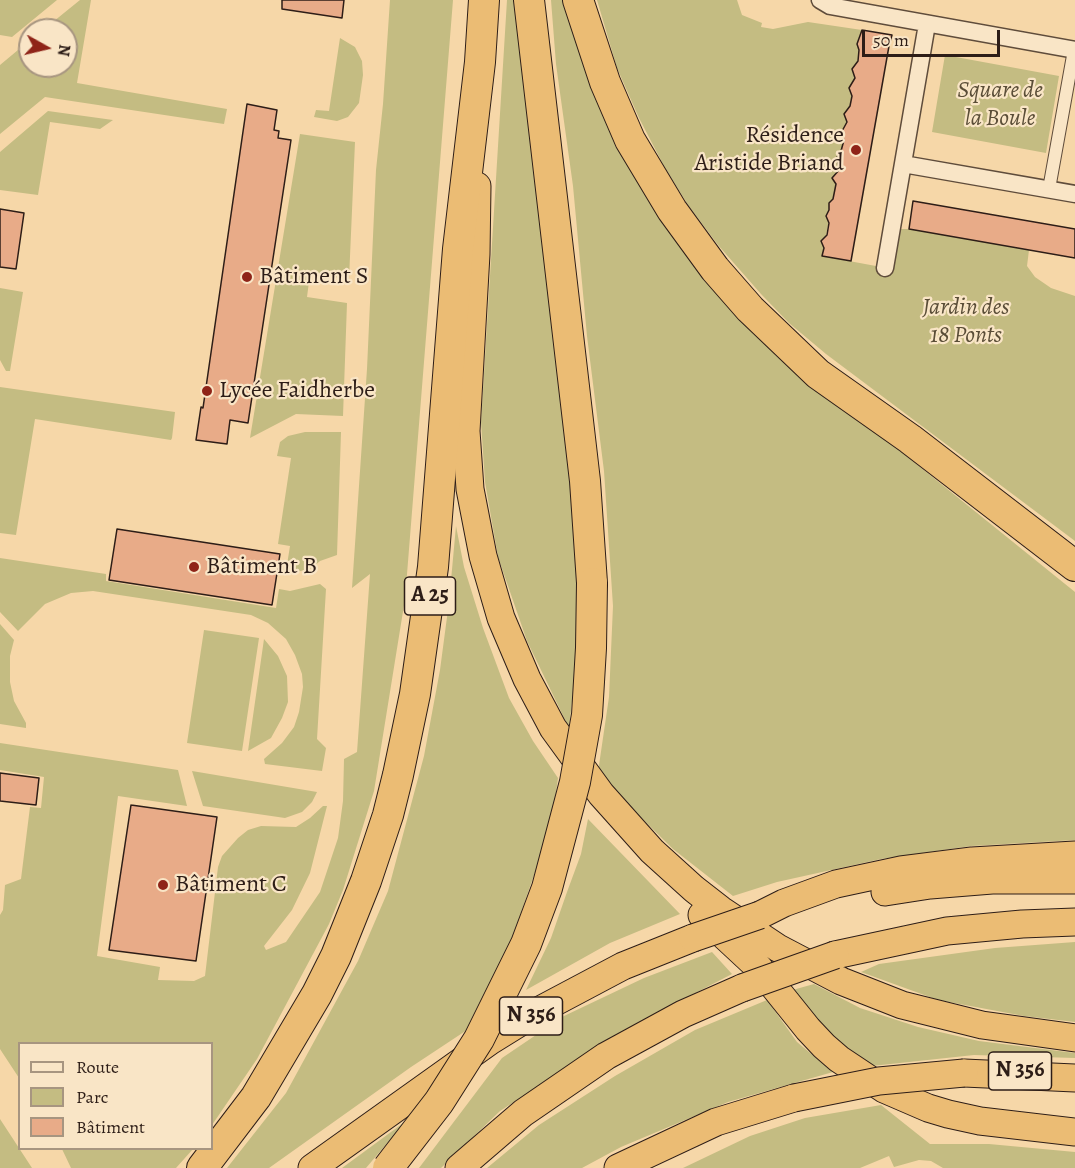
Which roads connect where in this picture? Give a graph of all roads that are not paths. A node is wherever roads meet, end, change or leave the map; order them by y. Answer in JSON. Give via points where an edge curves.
{"nodes":[{"id":1,"x":484,"y":0,"type":"edge"},
{"id":2,"x":530,"y":0,"type":"edge"},
{"id":3,"x":578,"y":0,"type":"edge"},
{"id":4,"x":820,"y":0,"type":"edge"},
{"id":5,"x":927,"y":24,"type":"junction"},
{"id":6,"x":1075,"y":48,"type":"edge"},
{"id":7,"x":480,"y":62,"type":"junction"},
{"id":8,"x":903,"y":164,"type":"junction"},
{"id":9,"x":1049,"y":189,"type":"junction"},
{"id":10,"x":1075,"y":194,"type":"edge"},
{"id":11,"x":885,"y":268,"type":"dead end"},
{"id":12,"x":1075,"y":566,"type":"edge"},
{"id":13,"x":652,"y":851,"type":"junction"},
{"id":14,"x":1075,"y":855,"type":"edge"},
{"id":15,"x":1075,"y":880,"type":"edge"},
{"id":16,"x":760,"y":915,"type":"junction"},
{"id":17,"x":1075,"y":922,"type":"edge"},
{"id":18,"x":1075,"y":1038,"type":"edge"},
{"id":19,"x":1075,"y":1070,"type":"edge"},
{"id":20,"x":964,"y":1073,"type":"junction"},
{"id":21,"x":1075,"y":1078,"type":"edge"},
{"id":22,"x":1075,"y":1132,"type":"edge"},
{"id":23,"x":202,"y":1168,"type":"edge"},
{"id":24,"x":312,"y":1168,"type":"edge"},
{"id":25,"x":388,"y":1168,"type":"edge"},
{"id":26,"x":459,"y":1168,"type":"edge"},
{"id":27,"x":618,"y":1168,"type":"edge"}],
"edges":[{"from":1,"to":7,"type":"highway","number":"A 25"},
{"from":2,"to":25,"type":"highway","bridge":true,"via":[[585,481],[592,583],[587,715],[568,813],[526,945],[479,1039],[439,1102]]},
{"from":3,"to":12,"type":"highway","via":[[604,82],[630,140],[672,210],[750,309],[818,374]]},
{"from":4,"to":5,"type":"street","via":[[830,6]]},
{"from":5,"to":6,"type":"street"},
{"from":5,"to":8,"type":"street"},
{"from":6,"to":9,"type":"street"},
{"from":7,"to":13,"type":"highway","via":[[476,254],[466,431],[475,522],[501,618],[548,719],[601,794]]},
{"from":7,"to":23,"type":"highway","number":"A 25","via":[[458,249],[434,567],[417,684],[398,775],[366,881],[336,956],[256,1097]]},
{"from":8,"to":9,"type":"street"},
{"from":8,"to":11,"type":"street"},
{"from":9,"to":10,"type":"street"},
{"from":13,"to":18,"type":"highway","via":[[694,889],[750,930],[841,981],[952,1019]]},
{"from":13,"to":22,"type":"highway","via":[[657,876],[747,956],[808,1029],[860,1073],[897,1095],[948,1114]]},
{"from":14,"to":16,"type":"highway","via":[[902,870],[827,887]]},
{"from":15,"to":16,"type":"highway","number":"N 356","via":[[930,885]]},
{"from":16,"to":24,"type":"highway","number":"N 356","bridge":true,"via":[[623,966],[540,1010]]},
{"from":17,"to":26,"type":"highway","bridge":true,"via":[[947,931],[835,955],[742,988],[664,1024],[576,1074]]},
{"from":19,"to":20,"type":"highway","number":"N 356"},
{"from":20,"to":21,"type":"highway"},
{"from":20,"to":27,"type":"highway","number":"N 356","bridge":true,"via":[[879,1081],[794,1098],[716,1122]]}]}
